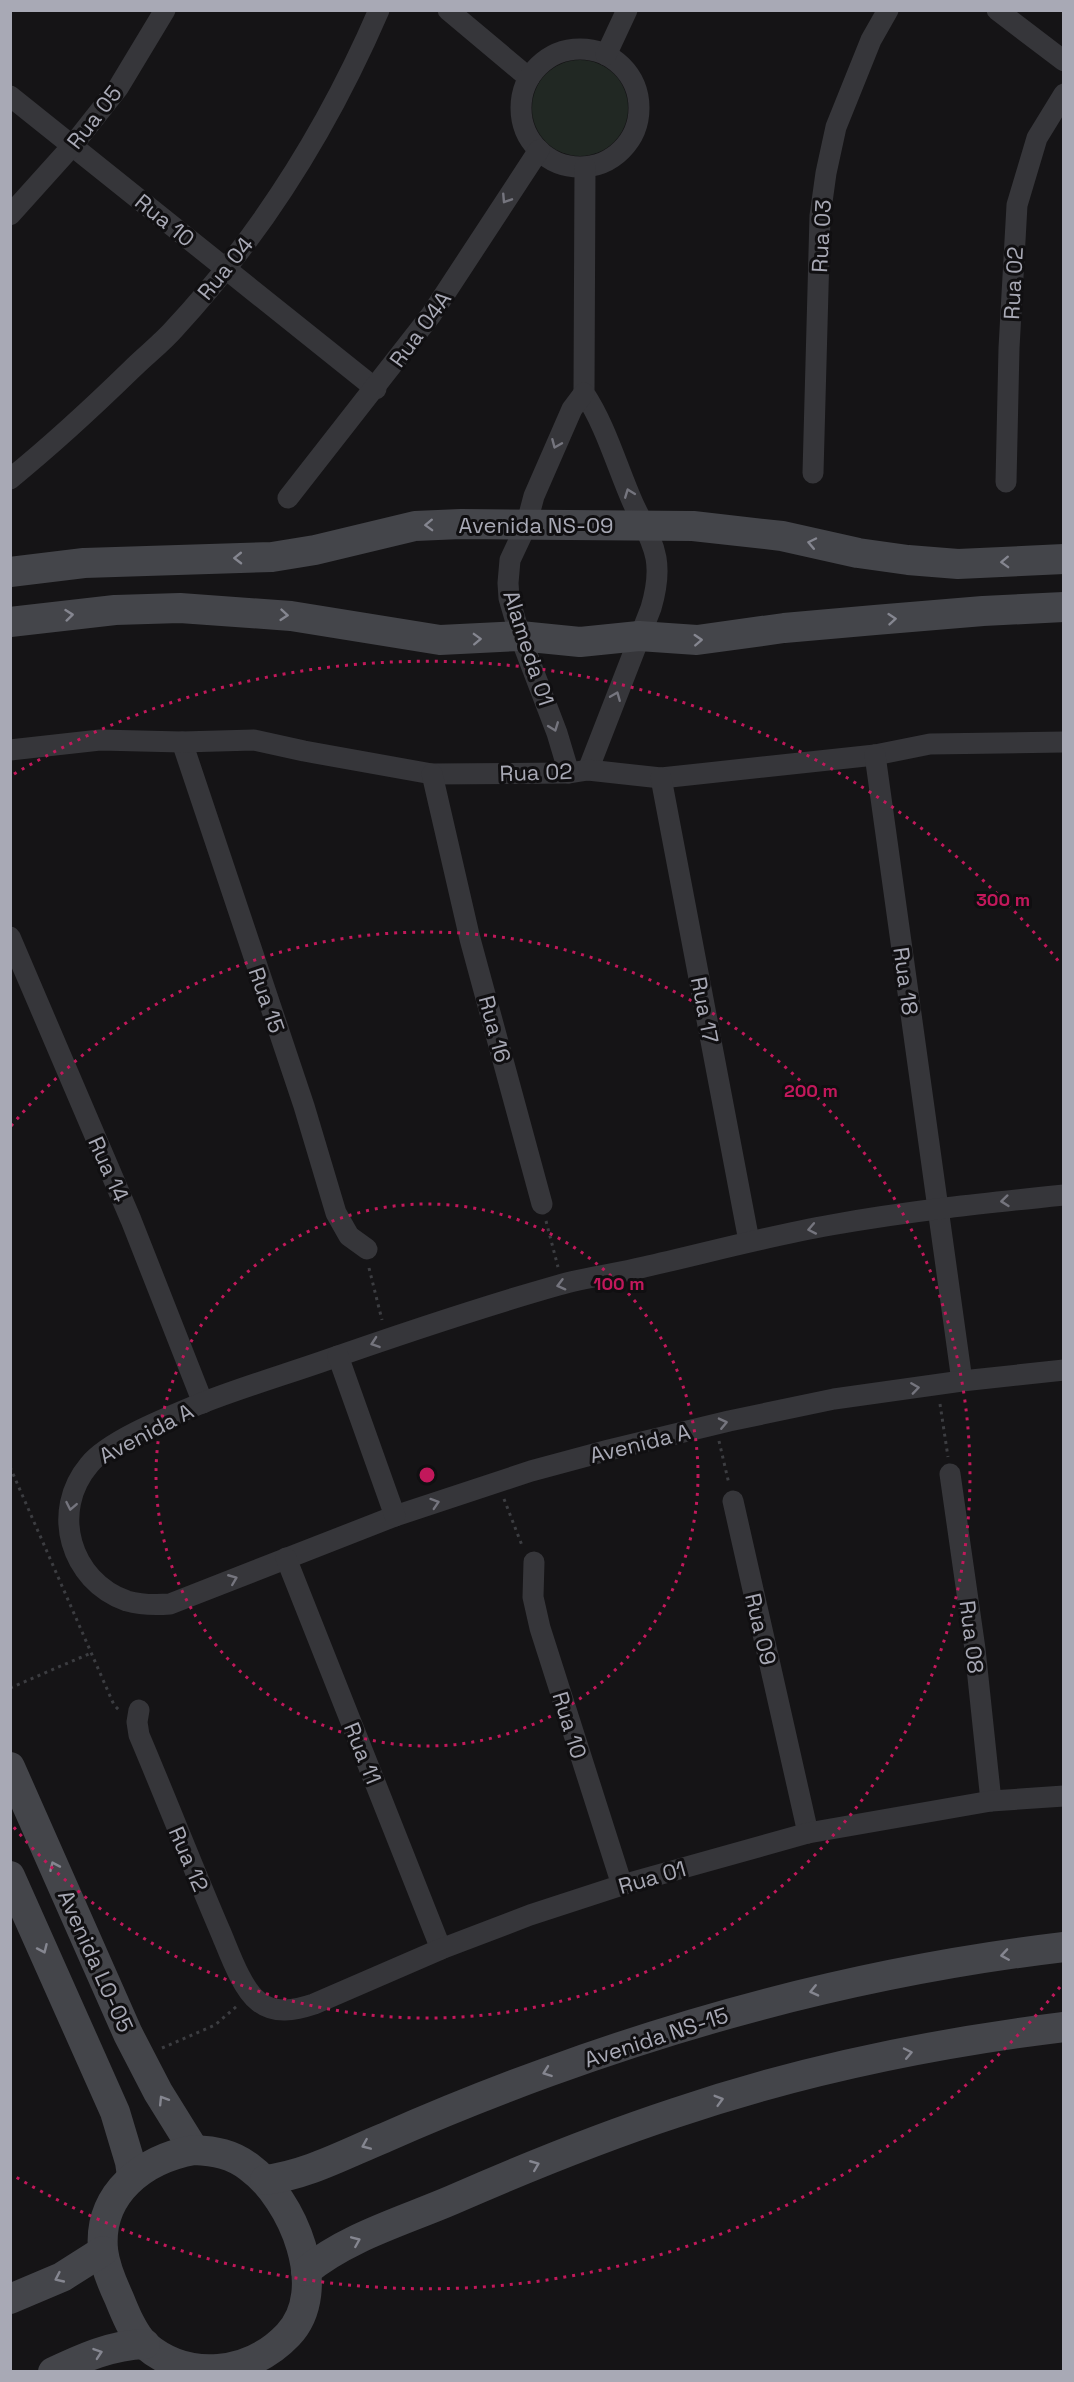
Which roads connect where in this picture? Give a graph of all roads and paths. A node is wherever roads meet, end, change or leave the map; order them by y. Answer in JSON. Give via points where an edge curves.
{"nodes":[{"id":1,"x":165,"y":10,"type":"edge"},
{"id":2,"x":379,"y":10,"type":"edge"},
{"id":3,"x":448,"y":10,"type":"edge"},
{"id":4,"x":627,"y":10,"type":"edge"},
{"id":5,"x":888,"y":10,"type":"edge"},
{"id":6,"x":997,"y":10,"type":"edge"},
{"id":7,"x":606,"y":55,"type":"junction"},
{"id":8,"x":1064,"y":61,"type":"edge"},
{"id":9,"x":529,"y":78,"type":"junction"},
{"id":10,"x":1064,"y":94,"type":"edge"},
{"id":11,"x":10,"y":96,"type":"edge"},
{"id":12,"x":73,"y":145,"type":"junction"},
{"id":13,"x":539,"y":150,"type":"junction"},
{"id":14,"x":585,"y":167,"type":"junction"},
{"id":15,"x":10,"y":215,"type":"edge"},
{"id":16,"x":225,"y":270,"type":"junction"},
{"id":17,"x":376,"y":389,"type":"junction"},
{"id":18,"x":584,"y":393,"type":"junction"},
{"id":19,"x":813,"y":473,"type":"dead end"},
{"id":20,"x":10,"y":479,"type":"edge"},
{"id":21,"x":1006,"y":482,"type":"dead end"},
{"id":22,"x":288,"y":498,"type":"dead end"},
{"id":23,"x":645,"y":525,"type":"junction"},
{"id":24,"x":526,"y":526,"type":"junction"},
{"id":25,"x":1064,"y":559,"type":"edge"},
{"id":26,"x":10,"y":572,"type":"edge"},
{"id":27,"x":1064,"y":607,"type":"edge"},
{"id":28,"x":10,"y":621,"type":"edge"},
{"id":29,"x":520,"y":636,"type":"junction"},
{"id":30,"x":639,"y":636,"type":"junction"},
{"id":31,"x":182,"y":742,"type":"junction"},
{"id":32,"x":1064,"y":742,"type":"edge"},
{"id":33,"x":10,"y":750,"type":"edge"},
{"id":34,"x":874,"y":754,"type":"junction"},
{"id":35,"x":578,"y":772,"type":"junction"},
{"id":36,"x":432,"y":774,"type":"junction"},
{"id":37,"x":661,"y":778,"type":"junction"},
{"id":38,"x":10,"y":937,"type":"edge"},
{"id":39,"x":1064,"y":1195,"type":"edge"},
{"id":40,"x":542,"y":1204,"type":"joint"},
{"id":41,"x":937,"y":1208,"type":"junction"},
{"id":42,"x":749,"y":1241,"type":"junction"},
{"id":43,"x":367,"y":1249,"type":"joint"},
{"id":44,"x":563,"y":1284,"type":"junction"},
{"id":45,"x":387,"y":1339,"type":"junction"},
{"id":46,"x":338,"y":1356,"type":"junction"},
{"id":47,"x":1064,"y":1370,"type":"edge"},
{"id":48,"x":962,"y":1381,"type":"junction"},
{"id":49,"x":938,"y":1384,"type":"junction"},
{"id":50,"x":202,"y":1403,"type":"junction"},
{"id":51,"x":715,"y":1424,"type":"junction"},
{"id":52,"x":10,"y":1467,"type":"edge"},
{"id":53,"x":950,"y":1474,"type":"joint"},
{"id":54,"x":497,"y":1483,"type":"junction"},
{"id":55,"x":733,"y":1501,"type":"joint"},
{"id":56,"x":395,"y":1516,"type":"junction"},
{"id":57,"x":286,"y":1558,"type":"junction"},
{"id":58,"x":534,"y":1562,"type":"joint"},
{"id":59,"x":91,"y":1653,"type":"junction"},
{"id":60,"x":10,"y":1688,"type":"edge"},
{"id":61,"x":138,"y":1716,"type":"joint"},
{"id":62,"x":10,"y":1767,"type":"edge"},
{"id":63,"x":1064,"y":1796,"type":"edge"},
{"id":64,"x":991,"y":1801,"type":"junction"},
{"id":65,"x":808,"y":1833,"type":"junction"},
{"id":66,"x":10,"y":1876,"type":"edge"},
{"id":67,"x":622,"y":1885,"type":"junction"},
{"id":68,"x":1064,"y":1947,"type":"edge"},
{"id":69,"x":441,"y":1949,"type":"junction"},
{"id":70,"x":254,"y":1996,"type":"junction"},
{"id":71,"x":1064,"y":2027,"type":"edge"},
{"id":72,"x":140,"y":2058,"type":"junction"},
{"id":73,"x":194,"y":2150,"type":"junction"},
{"id":74,"x":132,"y":2176,"type":"junction"},
{"id":75,"x":265,"y":2180,"type":"junction"},
{"id":76,"x":103,"y":2251,"type":"junction"},
{"id":77,"x":306,"y":2271,"type":"junction"},
{"id":78,"x":10,"y":2299,"type":"edge"},
{"id":79,"x":145,"y":2344,"type":"junction"},
{"id":80,"x":236,"y":2369,"type":"edge"},
{"id":81,"x":53,"y":2372,"type":"edge"}],
"edges":[{"from":1,"to":12,"type":"street","name":"Rua 05","via":[[118,88]]},
{"from":2,"to":16,"type":"street","name":"Rua 04","via":[[354,67],[307,152],[267,215]]},
{"from":3,"to":9,"type":"street"},
{"from":4,"to":7,"type":"street"},
{"from":5,"to":19,"type":"street","name":"Rua 03","via":[[871,40],[836,127],[826,173],[820,216]]},
{"from":6,"to":8,"type":"street"},
{"from":7,"to":9,"type":"street","via":[[589,49],[571,49],[540,64]]},
{"from":7,"to":14,"type":"street","via":[[633,81],[638,119],[619,152]]},
{"from":9,"to":13,"type":"street","via":[[522,96],[521,115],[527,134]]},
{"from":10,"to":21,"type":"street","name":"Rua 02","via":[[1037,138],[1017,205]]},
{"from":11,"to":12,"type":"street","name":"Rua 10"},
{"from":12,"to":15,"type":"street","name":"Rua 05"},
{"from":12,"to":16,"type":"street","name":"Rua 10"},
{"from":13,"to":14,"type":"street","via":[[560,163]]},
{"from":13,"to":17,"type":"street","name":"Rua 04A","one_way":true,"via":[[431,315]]},
{"from":14,"to":18,"type":"street"},
{"from":16,"to":17,"type":"street","name":"Rua 10"},
{"from":16,"to":20,"type":"street","name":"Rua 04","via":[[175,329],[51,446]]},
{"from":17,"to":22,"type":"street","name":"Rua 04A"},
{"from":23,"to":18,"type":"street","one_way":true},
{"from":18,"to":24,"type":"street","name":"Alameda 01","one_way":true,"via":[[556,443]]},
{"from":23,"to":24,"type":"main road","name":"Avenida NS-09"},
{"from":25,"to":23,"type":"main road","name":"Avenida NS-09","one_way":true,"via":[[958,564],[908,560],[746,531]]},
{"from":23,"to":30,"type":"street","via":[[656,556],[658,583]]},
{"from":24,"to":26,"type":"main road","name":"Avenida NS-09","one_way":true,"via":[[415,526],[280,556],[84,563]]},
{"from":24,"to":29,"type":"street","name":"Alameda 01","via":[[508,572],[509,598]]},
{"from":30,"to":27,"type":"main road","one_way":true,"via":[[697,640],[841,623]]},
{"from":28,"to":29,"type":"main road","one_way":true,"via":[[180,608],[291,616],[440,640]]},
{"from":29,"to":30,"type":"main road","via":[[580,642]]},
{"from":29,"to":35,"type":"street","name":"Alameda 01","one_way":true,"via":[[562,747]]},
{"from":35,"to":30,"type":"street","one_way":true},
{"from":31,"to":33,"type":"street","name":"Rua 02","via":[[100,740]]},
{"from":31,"to":36,"type":"street","name":"Rua 02","via":[[254,740]]},
{"from":31,"to":43,"type":"street","name":"Rua 15","via":[[336,1212],[349,1236]]},
{"from":32,"to":34,"type":"street","name":"Rua 02","via":[[930,744]]},
{"from":34,"to":37,"type":"street","name":"Rua 02"},
{"from":34,"to":41,"type":"street","name":"Rua 18"},
{"from":35,"to":36,"type":"street","name":"Rua 02"},
{"from":35,"to":37,"type":"street","name":"Rua 02"},
{"from":36,"to":40,"type":"street","name":"Rua 16","via":[[470,939]]},
{"from":37,"to":42,"type":"street","name":"Rua 17"},
{"from":38,"to":50,"type":"street","name":"Rua 14","via":[[131,1220]]},
{"from":39,"to":41,"type":"street","name":"Avenida A","one_way":true},
{"from":40,"to":44,"type":"path"},
{"from":41,"to":42,"type":"street","name":"Avenida A","one_way":true},
{"from":41,"to":48,"type":"street","name":"Rua 18"},
{"from":42,"to":44,"type":"street","name":"Avenida A"},
{"from":43,"to":45,"type":"path","via":[[370,1279]]},
{"from":44,"to":45,"type":"street","name":"Avenida A","one_way":true},
{"from":45,"to":46,"type":"street","name":"Avenida A","one_way":true},
{"from":46,"to":50,"type":"street","name":"Avenida A"},
{"from":46,"to":56,"type":"street"},
{"from":47,"to":48,"type":"street","name":"Avenida A"},
{"from":48,"to":49,"type":"street","name":"Avenida A"},
{"from":51,"to":49,"type":"street","name":"Avenida A","one_way":true,"via":[[834,1399]]},
{"from":49,"to":53,"type":"path"},
{"from":50,"to":57,"type":"street","name":"Avenida A","one_way":true,"via":[[143,1429],[89,1464],[70,1506],[68,1525],[75,1557],[110,1592],[138,1604],[158,1605],[178,1601]]},
{"from":51,"to":54,"type":"street","name":"Avenida A"},
{"from":51,"to":55,"type":"path"},
{"from":52,"to":59,"type":"path"},
{"from":53,"to":64,"type":"street","name":"Rua 08","via":[[975,1649]]},
{"from":56,"to":54,"type":"street","name":"Avenida A","one_way":true},
{"from":54,"to":58,"type":"path","via":[[524,1551]]},
{"from":55,"to":65,"type":"street","name":"Rua 09"},
{"from":56,"to":57,"type":"street","name":"Avenida A"},
{"from":57,"to":69,"type":"street","name":"Rua 11"},
{"from":58,"to":67,"type":"street","name":"Rua 10","via":[[533,1597],[540,1628]]},
{"from":59,"to":60,"type":"path"},
{"from":59,"to":61,"type":"path","via":[[114,1705],[126,1716]]},
{"from":61,"to":70,"type":"street","name":"Rua 12","via":[[139,1735],[187,1854],[228,1949]]},
{"from":72,"to":62,"type":"main road","name":"Avenida LO-05","one_way":true},
{"from":63,"to":64,"type":"street","name":"Rua 01"},
{"from":64,"to":65,"type":"street","name":"Rua 01"},
{"from":65,"to":67,"type":"street","name":"Rua 01"},
{"from":66,"to":74,"type":"main road","name":"Avenida LO-05","one_way":true,"via":[[115,2112]]},
{"from":67,"to":69,"type":"street","name":"Rua 01"},
{"from":68,"to":75,"type":"main road","name":"Avenida NS-15","one_way":true,"via":[[871,1978],[708,2019],[549,2071],[300,2174]]},
{"from":69,"to":70,"type":"street","name":"Rua 01","via":[[306,2006],[279,2010]]},
{"from":70,"to":72,"type":"path","via":[[215,2025]]},
{"from":77,"to":71,"type":"main road","one_way":true,"via":[[337,2249],[481,2187],[577,2147],[677,2112],[855,2064]]},
{"from":73,"to":72,"type":"main road","name":"Avenida LO-05","one_way":true},
{"from":73,"to":74,"type":"main road","via":[[160,2159]]},
{"from":73,"to":75,"type":"main road","via":[[233,2157]]},
{"from":74,"to":76,"type":"main road","via":[[110,2211]]},
{"from":75,"to":77,"type":"main road","via":[[290,2219]]},
{"from":76,"to":78,"type":"main road","one_way":true,"via":[[62,2277]]},
{"from":76,"to":79,"type":"main road","via":[[125,2312]]},
{"from":77,"to":80,"type":"main road","via":[[304,2304],[291,2332],[265,2355]]},
{"from":79,"to":80,"type":"main road","via":[[181,2366],[216,2371]]},
{"from":81,"to":79,"type":"main road","one_way":true,"via":[[98,2352]]}]}
